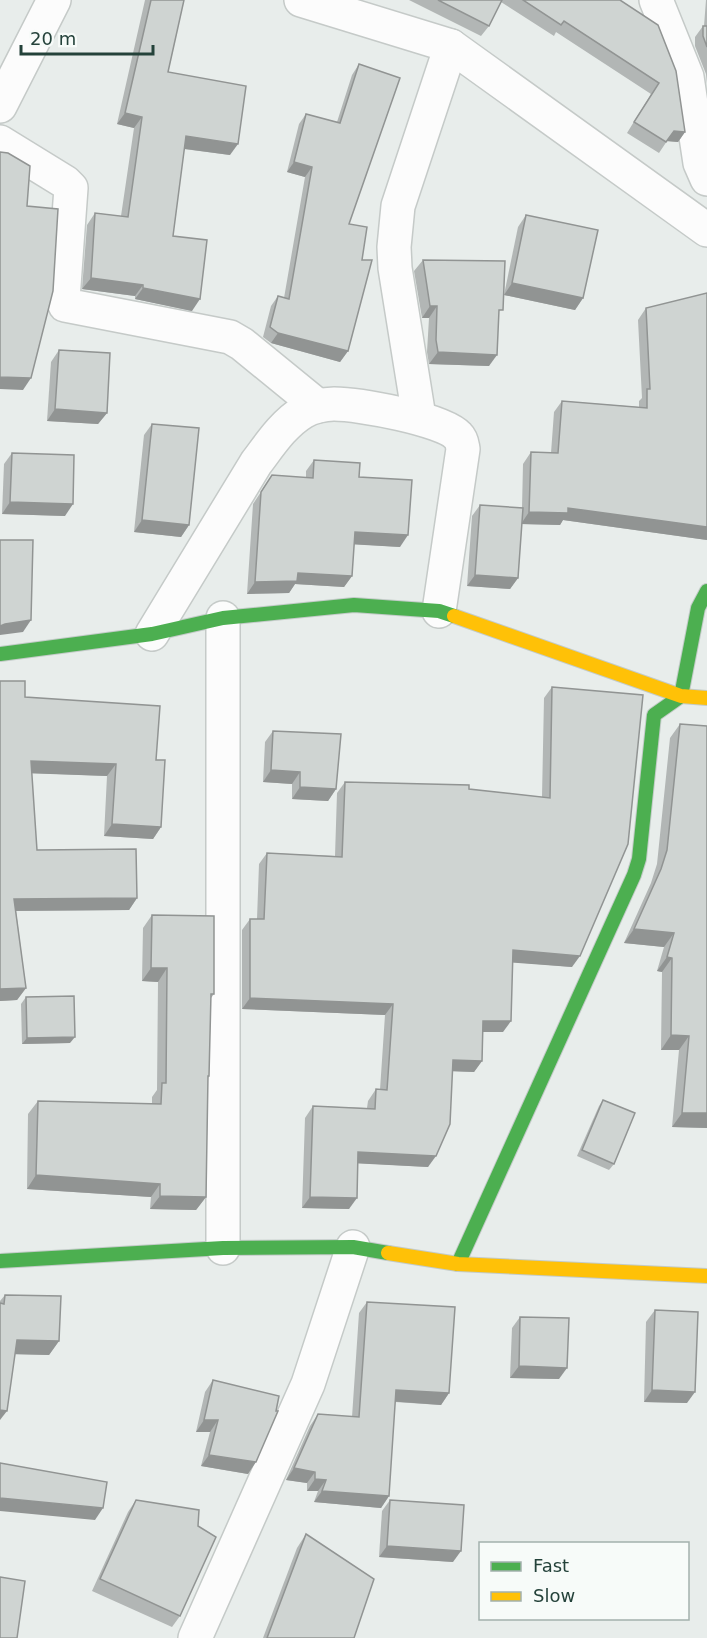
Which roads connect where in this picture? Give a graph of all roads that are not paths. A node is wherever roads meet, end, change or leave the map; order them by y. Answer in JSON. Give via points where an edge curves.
{"nodes":[{"id":1,"x":54,"y":0,"type":"edge"},
{"id":2,"x":301,"y":0,"type":"edge"},
{"id":3,"x":656,"y":0,"type":"edge"},
{"id":4,"x":451,"y":46,"type":"junction"},
{"id":5,"x":0,"y":106,"type":"edge"},
{"id":6,"x":0,"y":142,"type":"edge"},
{"id":7,"x":707,"y":180,"type":"edge"},
{"id":8,"x":707,"y":231,"type":"edge"},
{"id":9,"x":318,"y":406,"type":"junction"},
{"id":10,"x":419,"y":417,"type":"junction"},
{"id":11,"x":707,"y":591,"type":"edge"},
{"id":12,"x":439,"y":611,"type":"junction"},
{"id":13,"x":223,"y":618,"type":"junction"},
{"id":14,"x":152,"y":634,"type":"junction"},
{"id":15,"x":0,"y":654,"type":"edge"},
{"id":16,"x":681,"y":696,"type":"junction"},
{"id":17,"x":707,"y":698,"type":"edge"},
{"id":18,"x":353,"y":1247,"type":"junction"},
{"id":19,"x":223,"y":1248,"type":"junction"},
{"id":20,"x":0,"y":1261,"type":"edge"},
{"id":21,"x":458,"y":1264,"type":"junction"},
{"id":22,"x":707,"y":1276,"type":"edge"},
{"id":23,"x":195,"y":1638,"type":"edge"}],
"edges":[{"from":1,"to":5,"type":"street"},
{"from":2,"to":4,"type":"street"},
{"from":3,"to":7,"type":"street","via":[[687,77],[700,163]]},
{"from":4,"to":8,"type":"street"},
{"from":4,"to":10,"type":"street","via":[[398,206],[395,229],[395,268]]},
{"from":6,"to":9,"type":"street","via":[[71,188],[65,305],[231,337]]},
{"from":9,"to":10,"type":"street","via":[[347,405]]},
{"from":9,"to":14,"type":"street","via":[[290,422],[256,463]]},
{"from":10,"to":12,"type":"street","via":[[454,433],[463,449]]},
{"from":11,"to":16,"type":"street","via":[[698,608]]},
{"from":12,"to":13,"type":"street","via":[[354,605]]},
{"from":12,"to":16,"type":"street"},
{"from":13,"to":14,"type":"street"},
{"from":13,"to":19,"type":"street"},
{"from":14,"to":15,"type":"street"},
{"from":16,"to":17,"type":"street"},
{"from":16,"to":21,"type":"street","via":[[654,715],[639,859],[631,883]]},
{"from":18,"to":19,"type":"street"},
{"from":18,"to":21,"type":"street"},
{"from":18,"to":23,"type":"street","via":[[308,1384]]},
{"from":19,"to":20,"type":"street"},
{"from":21,"to":22,"type":"street"}]}
